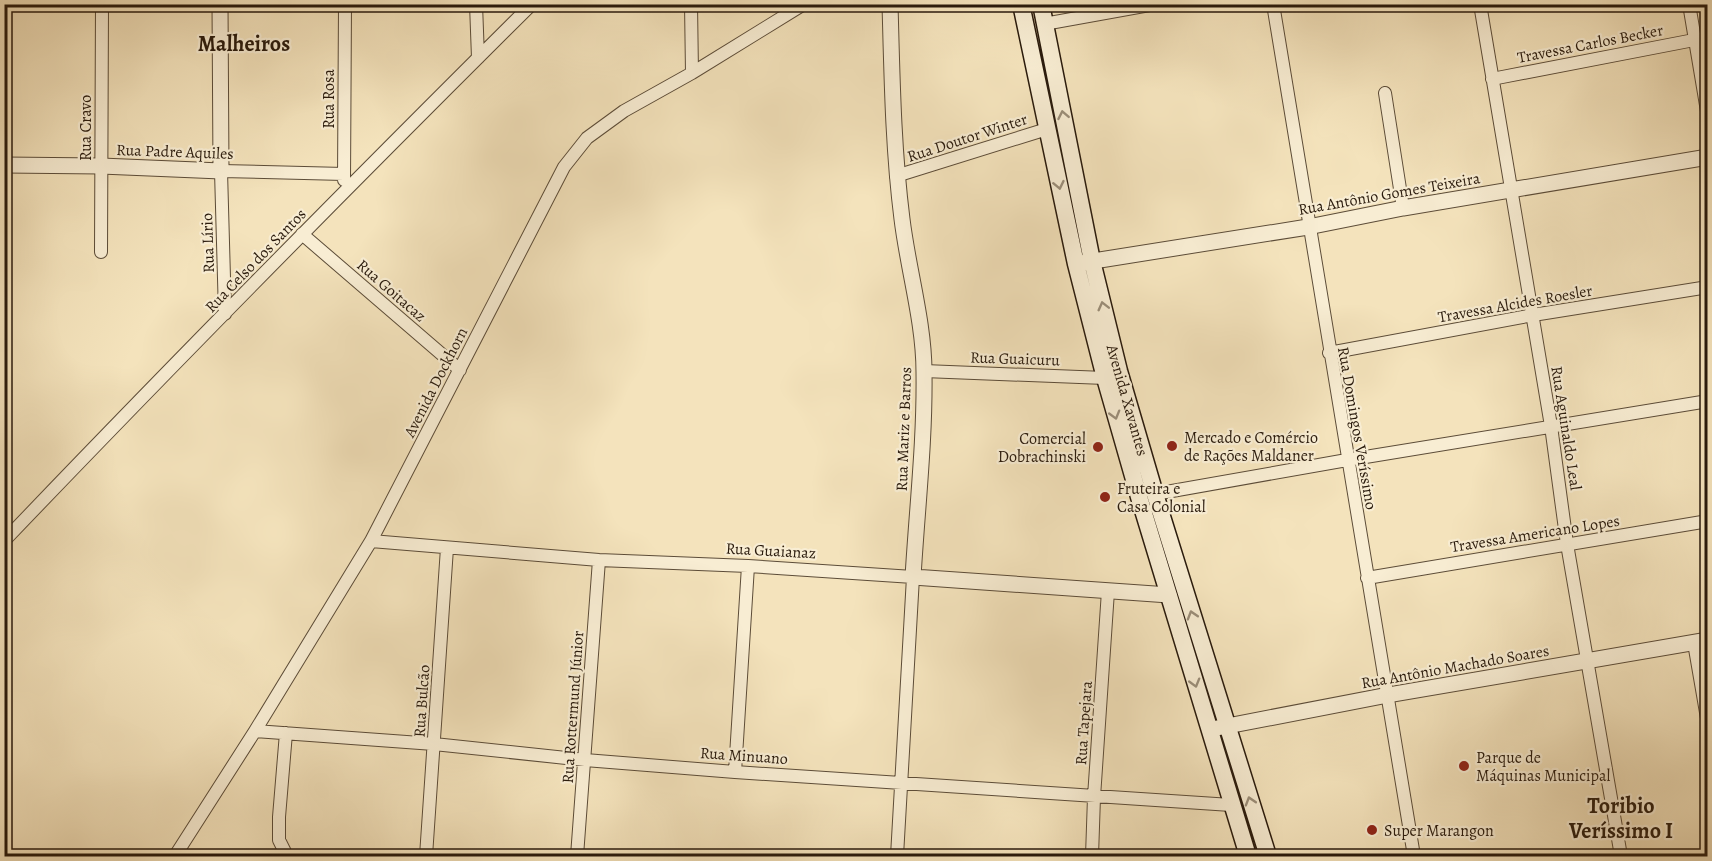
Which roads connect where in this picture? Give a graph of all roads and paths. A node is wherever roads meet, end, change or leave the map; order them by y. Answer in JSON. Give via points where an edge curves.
{"nodes":[{"id":1,"x":102,"y":4,"type":"edge"},
{"id":2,"x":220,"y":4,"type":"edge"},
{"id":3,"x":345,"y":4,"type":"edge"},
{"id":4,"x":476,"y":4,"type":"edge"},
{"id":5,"x":532,"y":4,"type":"edge"},
{"id":6,"x":691,"y":4,"type":"edge"},
{"id":7,"x":804,"y":4,"type":"edge"},
{"id":8,"x":890,"y":4,"type":"edge"},
{"id":9,"x":1021,"y":4,"type":"edge"},
{"id":10,"x":1041,"y":4,"type":"edge"},
{"id":11,"x":1155,"y":4,"type":"edge"},
{"id":12,"x":1273,"y":4,"type":"edge"},
{"id":13,"x":1480,"y":4,"type":"edge"},
{"id":14,"x":1689,"y":4,"type":"edge"},
{"id":15,"x":1044,"y":24,"type":"junction"},
{"id":16,"x":1694,"y":40,"type":"junction"},
{"id":17,"x":478,"y":58,"type":"junction"},
{"id":18,"x":692,"y":73,"type":"junction"},
{"id":19,"x":1492,"y":79,"type":"junction"},
{"id":20,"x":1385,"y":93,"type":"dead end"},
{"id":21,"x":1707,"y":117,"type":"edge"},
{"id":22,"x":1047,"y":129,"type":"junction"},
{"id":23,"x":1707,"y":157,"type":"edge"},
{"id":24,"x":4,"y":165,"type":"edge"},
{"id":25,"x":101,"y":166,"type":"junction"},
{"id":26,"x":221,"y":171,"type":"junction"},
{"id":27,"x":344,"y":174,"type":"junction"},
{"id":28,"x":897,"y":176,"type":"junction"},
{"id":29,"x":1511,"y":190,"type":"junction"},
{"id":30,"x":344,"y":193,"type":"junction"},
{"id":31,"x":1403,"y":208,"type":"junction"},
{"id":32,"x":1308,"y":226,"type":"junction"},
{"id":33,"x":302,"y":234,"type":"junction"},
{"id":34,"x":101,"y":252,"type":"dead end"},
{"id":35,"x":1084,"y":263,"type":"junction"},
{"id":36,"x":1707,"y":287,"type":"edge"},
{"id":37,"x":225,"y":314,"type":"junction"},
{"id":38,"x":1533,"y":315,"type":"junction"},
{"id":39,"x":1329,"y":353,"type":"junction"},
{"id":40,"x":460,"y":370,"type":"junction"},
{"id":41,"x":924,"y":371,"type":"junction"},
{"id":42,"x":1105,"y":378,"type":"junction"},
{"id":43,"x":1707,"y":401,"type":"edge"},
{"id":44,"x":1551,"y":426,"type":"junction"},
{"id":45,"x":1347,"y":460,"type":"junction"},
{"id":46,"x":1155,"y":494,"type":"junction"},
{"id":47,"x":1707,"y":521,"type":"edge"},
{"id":48,"x":4,"y":541,"type":"edge"},
{"id":49,"x":371,"y":541,"type":"junction"},
{"id":50,"x":1568,"y":544,"type":"junction"},
{"id":51,"x":447,"y":548,"type":"junction"},
{"id":52,"x":599,"y":560,"type":"junction"},
{"id":53,"x":748,"y":566,"type":"junction"},
{"id":54,"x":913,"y":577,"type":"junction"},
{"id":55,"x":1367,"y":578,"type":"junction"},
{"id":56,"x":1108,"y":591,"type":"junction"},
{"id":57,"x":1169,"y":595,"type":"junction"},
{"id":58,"x":1701,"y":642,"type":"edge"},
{"id":59,"x":1588,"y":662,"type":"junction"},
{"id":60,"x":1388,"y":695,"type":"junction"},
{"id":61,"x":1707,"y":724,"type":"edge"},
{"id":62,"x":1227,"y":726,"type":"junction"},
{"id":63,"x":1209,"y":730,"type":"junction"},
{"id":64,"x":255,"y":731,"type":"junction"},
{"id":65,"x":286,"y":733,"type":"junction"},
{"id":66,"x":434,"y":744,"type":"junction"},
{"id":67,"x":585,"y":760,"type":"junction"},
{"id":68,"x":735,"y":772,"type":"junction"},
{"id":69,"x":902,"y":782,"type":"junction"},
{"id":70,"x":1094,"y":796,"type":"junction"},
{"id":71,"x":1231,"y":804,"type":"junction"},
{"id":72,"x":175,"y":856,"type":"edge"},
{"id":73,"x":287,"y":856,"type":"edge"},
{"id":74,"x":426,"y":856,"type":"edge"},
{"id":75,"x":577,"y":856,"type":"edge"},
{"id":76,"x":897,"y":856,"type":"edge"},
{"id":77,"x":1092,"y":856,"type":"edge"},
{"id":78,"x":1248,"y":856,"type":"edge"},
{"id":79,"x":1268,"y":856,"type":"edge"},
{"id":80,"x":1414,"y":856,"type":"edge"},
{"id":81,"x":1622,"y":856,"type":"edge"}],
"edges":[{"from":1,"to":25,"type":"street","name":"Rua Cravo"},
{"from":2,"to":26,"type":"street"},
{"from":3,"to":27,"type":"street","name":"Rua Rosa"},
{"from":4,"to":17,"type":"street"},
{"from":5,"to":17,"type":"street","name":"Rua Celso dos Santos"},
{"from":6,"to":18,"type":"street"},
{"from":7,"to":18,"type":"street","name":"Avenida Dockhorn"},
{"from":8,"to":28,"type":"street","name":"Rua Mariz e Barros"},
{"from":9,"to":22,"type":"main road","name":"Avenida Xavantes"},
{"from":10,"to":15,"type":"main road","name":"Avenida Xavantes"},
{"from":11,"to":15,"type":"street"},
{"from":12,"to":32,"type":"street","name":"Rua Domingos Veríssimo"},
{"from":13,"to":19,"type":"street","name":"Rua Aguinaldo Leal"},
{"from":14,"to":16,"type":"street"},
{"from":35,"to":15,"type":"main road","name":"Avenida Xavantes","one_way":true},
{"from":16,"to":19,"type":"street","name":"Travessa Carlos Becker"},
{"from":16,"to":21,"type":"street"},
{"from":17,"to":30,"type":"street","name":"Rua Celso dos Santos"},
{"from":18,"to":40,"type":"street","name":"Avenida Dockhorn","via":[[624,111],[587,138],[564,167]]},
{"from":19,"to":29,"type":"street","name":"Rua Aguinaldo Leal"},
{"from":20,"to":31,"type":"street"},
{"from":22,"to":28,"type":"street","name":"Rua Doutor Winter"},
{"from":22,"to":35,"type":"main road","name":"Avenida Xavantes","one_way":true},
{"from":23,"to":29,"type":"street","name":"Rua Antônio Gomes Teixeira"},
{"from":24,"to":25,"type":"street","name":"Rua Padre Aquiles"},
{"from":25,"to":26,"type":"street","name":"Rua Padre Aquiles"},
{"from":25,"to":34,"type":"street","name":"Rua Cravo"},
{"from":26,"to":27,"type":"street","name":"Rua Padre Aquiles"},
{"from":26,"to":37,"type":"street","name":"Rua Lírio"},
{"from":27,"to":30,"type":"street","name":"Rua Rosa"},
{"from":28,"to":41,"type":"street","name":"Rua Mariz e Barros"},
{"from":29,"to":31,"type":"street","name":"Rua Antônio Gomes Teixeira"},
{"from":29,"to":38,"type":"street","name":"Rua Aguinaldo Leal"},
{"from":30,"to":33,"type":"street","name":"Rua Celso dos Santos"},
{"from":31,"to":32,"type":"street","name":"Rua Antônio Gomes Teixeira"},
{"from":32,"to":35,"type":"street","name":"Rua Antônio Gomes Teixeira"},
{"from":32,"to":39,"type":"street","name":"Rua Domingos Veríssimo"},
{"from":33,"to":37,"type":"street","name":"Rua Celso dos Santos"},
{"from":33,"to":40,"type":"street","name":"Rua Goitacaz"},
{"from":35,"to":42,"type":"main road","name":"Avenida Xavantes"},
{"from":46,"to":35,"type":"main road","name":"Avenida Xavantes","one_way":true},
{"from":36,"to":38,"type":"street","name":"Travessa Alcides Roesler"},
{"from":37,"to":48,"type":"street","name":"Rua Celso dos Santos"},
{"from":38,"to":39,"type":"street","name":"Travessa Alcides Roesler"},
{"from":38,"to":44,"type":"street","name":"Rua Aguinaldo Leal"},
{"from":39,"to":45,"type":"street","name":"Rua Domingos Veríssimo"},
{"from":40,"to":49,"type":"street","name":"Avenida Dockhorn"},
{"from":41,"to":42,"type":"street","name":"Rua Guaicuru"},
{"from":41,"to":54,"type":"street","name":"Rua Mariz e Barros"},
{"from":42,"to":57,"type":"main road","name":"Avenida Xavantes","one_way":true},
{"from":43,"to":44,"type":"street"},
{"from":44,"to":45,"type":"street"},
{"from":44,"to":50,"type":"street","name":"Rua Aguinaldo Leal"},
{"from":45,"to":46,"type":"street"},
{"from":45,"to":55,"type":"street","name":"Rua Domingos Veríssimo"},
{"from":62,"to":46,"type":"main road","name":"Avenida Xavantes","one_way":true},
{"from":47,"to":50,"type":"street","name":"Travessa Americano Lopes"},
{"from":49,"to":51,"type":"street","name":"Rua Guaianaz"},
{"from":49,"to":64,"type":"street","name":"Avenida Dockhorn"},
{"from":50,"to":55,"type":"street","name":"Travessa Americano Lopes"},
{"from":50,"to":59,"type":"street","name":"Rua Aguinaldo Leal"},
{"from":51,"to":52,"type":"street","name":"Rua Guaianaz"},
{"from":51,"to":66,"type":"street","name":"Rua Bulcão"},
{"from":52,"to":53,"type":"street","name":"Rua Guaianaz"},
{"from":52,"to":67,"type":"street","name":"Rua Rottermund Júnior"},
{"from":53,"to":54,"type":"street","name":"Rua Guaianaz"},
{"from":53,"to":68,"type":"street"},
{"from":54,"to":56,"type":"street","name":"Rua Guaianaz"},
{"from":54,"to":69,"type":"street","name":"Rua Mariz e Barros"},
{"from":55,"to":60,"type":"street","name":"Rua Domingos Veríssimo"},
{"from":56,"to":57,"type":"street","name":"Rua Guaianaz"},
{"from":56,"to":70,"type":"street","name":"Rua Tapejara"},
{"from":57,"to":63,"type":"main road","name":"Avenida Xavantes","one_way":true},
{"from":58,"to":59,"type":"street","name":"Rua Antônio Machado Soares"},
{"from":58,"to":61,"type":"street"},
{"from":59,"to":60,"type":"street","name":"Rua Antônio Machado Soares"},
{"from":59,"to":81,"type":"street","name":"Rua Aguinaldo Leal"},
{"from":60,"to":62,"type":"street","name":"Rua Antônio Machado Soares"},
{"from":60,"to":80,"type":"street","name":"Rua Domingos Veríssimo"},
{"from":62,"to":63,"type":"street","name":"Rua Antônio Machado Soares"},
{"from":79,"to":62,"type":"main road","name":"Avenida Xavantes","one_way":true},
{"from":63,"to":71,"type":"main road","name":"Avenida Xavantes"},
{"from":64,"to":65,"type":"street","name":"Rua Minuano"},
{"from":64,"to":72,"type":"street","name":"Avenida Dockhorn"},
{"from":65,"to":66,"type":"street","name":"Rua Minuano"},
{"from":65,"to":73,"type":"street","via":[[279,840]]},
{"from":66,"to":67,"type":"street","name":"Rua Minuano"},
{"from":66,"to":74,"type":"street","name":"Rua Bulcão"},
{"from":67,"to":68,"type":"street","name":"Rua Minuano"},
{"from":67,"to":75,"type":"street","name":"Rua Rottermund Júnior"},
{"from":68,"to":69,"type":"street","name":"Rua Minuano"},
{"from":69,"to":70,"type":"street","name":"Rua Minuano"},
{"from":69,"to":76,"type":"street","name":"Rua Mariz e Barros"},
{"from":70,"to":71,"type":"street","name":"Rua Minuano"},
{"from":70,"to":77,"type":"street","name":"Rua Tapejara"},
{"from":71,"to":78,"type":"main road","name":"Avenida Xavantes"}]}
